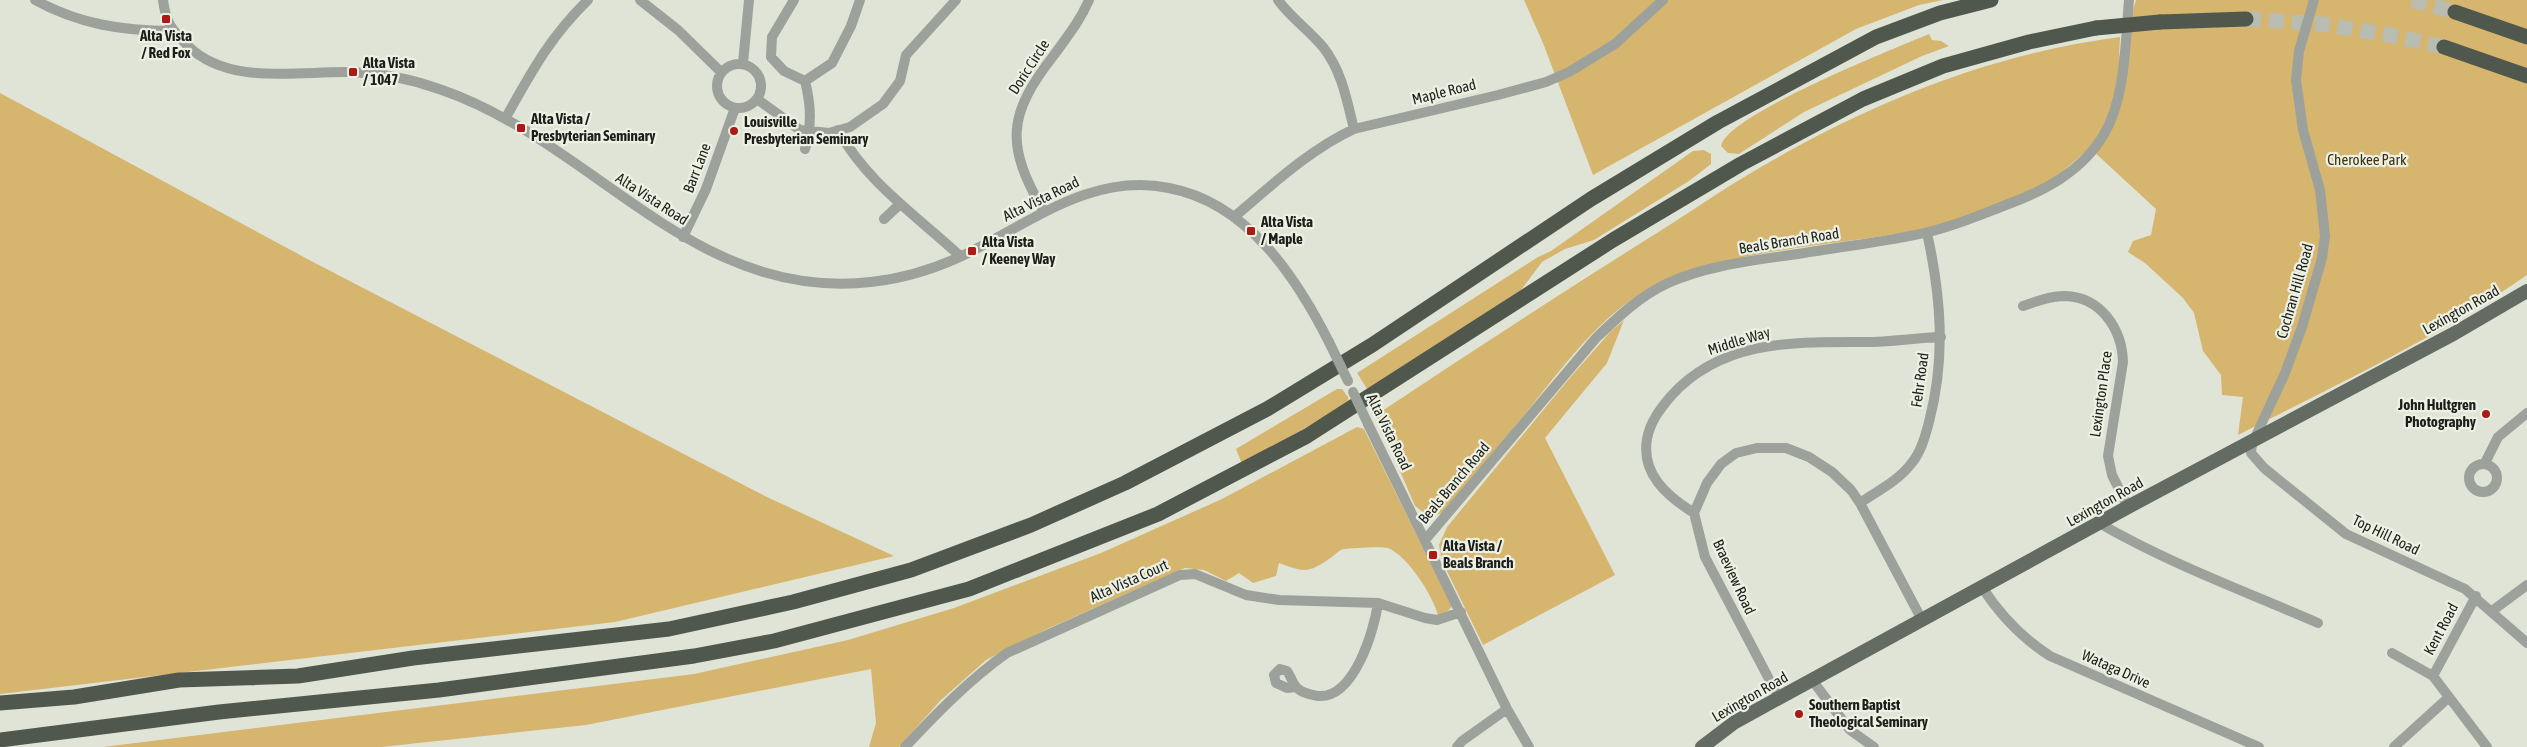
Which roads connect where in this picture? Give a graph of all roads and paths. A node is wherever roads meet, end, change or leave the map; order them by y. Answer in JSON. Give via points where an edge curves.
{"nodes":[{"id":1,"x":35,"y":0,"type":"edge"},
{"id":2,"x":163,"y":0,"type":"edge"},
{"id":3,"x":588,"y":0,"type":"edge"},
{"id":4,"x":640,"y":0,"type":"edge"},
{"id":5,"x":749,"y":0,"type":"edge"},
{"id":6,"x":794,"y":0,"type":"edge"},
{"id":7,"x":860,"y":0,"type":"edge"},
{"id":8,"x":956,"y":0,"type":"edge"},
{"id":9,"x":1089,"y":0,"type":"edge"},
{"id":10,"x":1278,"y":0,"type":"edge"},
{"id":11,"x":1663,"y":0,"type":"edge"},
{"id":12,"x":1991,"y":0,"type":"edge"},
{"id":13,"x":2129,"y":0,"type":"edge"},
{"id":14,"x":2314,"y":0,"type":"edge"},
{"id":15,"x":2455,"y":12,"type":"tunnel mouth"},
{"id":16,"x":2246,"y":18,"type":"tunnel mouth"},
{"id":17,"x":172,"y":31,"type":"junction"},
{"id":18,"x":2527,"y":37,"type":"edge"},
{"id":19,"x":2444,"y":47,"type":"tunnel mouth"},
{"id":20,"x":743,"y":63,"type":"junction"},
{"id":21,"x":721,"y":72,"type":"junction"},
{"id":22,"x":2527,"y":76,"type":"edge"},
{"id":23,"x":805,"y":81,"type":"junction"},
{"id":24,"x":757,"y":99,"type":"junction"},
{"id":25,"x":735,"y":108,"type":"junction"},
{"id":26,"x":505,"y":120,"type":"junction"},
{"id":27,"x":1354,"y":129,"type":"junction"},
{"id":28,"x":838,"y":130,"type":"junction"},
{"id":29,"x":810,"y":131,"type":"junction"},
{"id":30,"x":805,"y":149,"type":"dead end"},
{"id":31,"x":900,"y":204,"type":"junction"},
{"id":32,"x":1044,"y":212,"type":"junction"},
{"id":33,"x":1234,"y":217,"type":"junction"},
{"id":34,"x":884,"y":219,"type":"dead end"},
{"id":35,"x":1927,"y":233,"type":"junction"},
{"id":36,"x":683,"y":237,"type":"junction"},
{"id":37,"x":960,"y":256,"type":"junction"},
{"id":38,"x":2527,"y":290,"type":"edge"},
{"id":39,"x":2024,"y":306,"type":"dead end"},
{"id":40,"x":1941,"y":337,"type":"junction"},
{"id":41,"x":2527,"y":413,"type":"edge"},
{"id":42,"x":2257,"y":438,"type":"junction"},
{"id":43,"x":2485,"y":463,"type":"dead end"},
{"id":44,"x":1860,"y":504,"type":"junction"},
{"id":45,"x":2128,"y":507,"type":"junction"},
{"id":46,"x":1694,"y":513,"type":"junction"},
{"id":47,"x":2099,"y":523,"type":"junction"},
{"id":48,"x":1425,"y":540,"type":"junction"},
{"id":49,"x":2527,"y":586,"type":"edge"},
{"id":50,"x":1982,"y":587,"type":"junction"},
{"id":51,"x":2476,"y":596,"type":"junction"},
{"id":52,"x":1378,"y":603,"type":"junction"},
{"id":53,"x":2492,"y":611,"type":"junction"},
{"id":54,"x":1461,"y":612,"type":"junction"},
{"id":55,"x":1922,"y":620,"type":"junction"},
{"id":56,"x":2318,"y":623,"type":"dead end"},
{"id":57,"x":2527,"y":643,"type":"edge"},
{"id":58,"x":2392,"y":653,"type":"dead end"},
{"id":59,"x":2433,"y":676,"type":"junction"},
{"id":60,"x":1812,"y":680,"type":"junction"},
{"id":61,"x":1296,"y":687,"type":"dead end"},
{"id":62,"x":1779,"y":698,"type":"junction"},
{"id":63,"x":2448,"y":698,"type":"junction"},
{"id":64,"x":0,"y":703,"type":"edge"},
{"id":65,"x":1507,"y":709,"type":"junction"},
{"id":66,"x":0,"y":740,"type":"edge"},
{"id":67,"x":905,"y":747,"type":"edge"},
{"id":68,"x":1457,"y":747,"type":"edge"},
{"id":69,"x":1529,"y":747,"type":"edge"},
{"id":70,"x":1702,"y":747,"type":"edge"},
{"id":71,"x":1874,"y":747,"type":"edge"},
{"id":72,"x":2260,"y":747,"type":"edge"},
{"id":73,"x":2394,"y":747,"type":"edge"},
{"id":74,"x":2487,"y":747,"type":"edge"}],
"edges":[{"from":1,"to":17,"type":"street","via":[[67,15],[104,26]]},
{"from":2,"to":17,"type":"street","name":"Alta Vista Road"},
{"from":3,"to":26,"type":"street","via":[[545,49]]},
{"from":4,"to":21,"type":"street","via":[[678,30]]},
{"from":5,"to":20,"type":"street"},
{"from":6,"to":23,"type":"street","via":[[772,37],[771,58],[784,71]]},
{"from":7,"to":23,"type":"street","via":[[832,63]]},
{"from":8,"to":28,"type":"street","via":[[906,55],[900,81],[883,104],[850,127]]},
{"from":9,"to":32,"type":"street","name":"Doric Circle","via":[[1079,22],[1030,88],[1018,116],[1016,135],[1020,164]]},
{"from":10,"to":27,"type":"street","via":[[1332,62],[1347,98]]},
{"from":11,"to":27,"type":"street","name":"Maple Road","via":[[1615,44],[1570,72],[1498,95]]},
{"from":12,"to":64,"type":"highway","via":[[1940,13],[1876,37],[1718,122],[1267,409],[1125,483],[1031,525],[911,570],[793,602],[669,629],[413,658],[298,676],[180,680],[74,697]]},
{"from":13,"to":35,"type":"street","name":"Beals Branch Road","via":[[2117,98],[2106,129],[2092,150],[2067,174],[2026,198]]},
{"from":14,"to":42,"type":"street","name":"Cochran Hill Road","via":[[2299,51],[2296,80],[2303,130],[2320,190],[2326,236],[2302,327]]},
{"from":15,"to":18,"type":"highway"},
{"from":16,"to":66,"type":"highway","bridge":true,"via":[[2096,28],[2029,42],[1943,66],[1863,100],[1741,164],[1613,240],[1307,436],[1158,514],[969,589],[774,641],[694,656],[477,685],[218,712]]},
{"from":17,"to":26,"type":"street","name":"Alta Vista Road","via":[[196,54],[223,67],[252,72],[353,72],[403,78],[465,98]]},
{"from":19,"to":22,"type":"highway"},
{"from":20,"to":21,"type":"street","via":[[731,64]]},
{"from":20,"to":24,"type":"street","via":[[759,74],[762,87]]},
{"from":21,"to":25,"type":"street","via":[[717,91],[723,102]]},
{"from":23,"to":29,"type":"street","via":[[811,105]]},
{"from":24,"to":25,"type":"street","via":[[747,106]]},
{"from":24,"to":29,"type":"street","via":[[800,130]]},
{"from":25,"to":36,"type":"street","name":"Barr Lane","via":[[706,189]]},
{"from":26,"to":36,"type":"street","name":"Alta Vista Road"},
{"from":27,"to":33,"type":"street","name":"Maple Road","via":[[1308,156]]},
{"from":28,"to":29,"type":"street","via":[[829,133]]},
{"from":28,"to":31,"type":"street","via":[[877,183]]},
{"from":29,"to":30,"type":"street"},
{"from":31,"to":34,"type":"street"},
{"from":31,"to":37,"type":"street"},
{"from":32,"to":33,"type":"street","name":"Alta Vista Road","via":[[1096,190],[1150,185],[1190,193],[1220,206]]},
{"from":32,"to":37,"type":"street","name":"Alta Vista Road"},
{"from":33,"to":48,"type":"street","name":"Alta Vista Road","bridge":true,"via":[[1284,268],[1313,310]]},
{"from":35,"to":40,"type":"street","name":"Fehr Road","via":[[1939,298]]},
{"from":35,"to":48,"type":"street","name":"Beals Branch Road","via":[[1714,269],[1668,283],[1648,294],[1596,338]]},
{"from":36,"to":37,"type":"street","name":"Alta Vista Road","via":[[714,254],[760,272],[814,283],[872,282],[927,270]]},
{"from":38,"to":42,"type":"main road","name":"Lexington Road","via":[[2455,334]]},
{"from":39,"to":45,"type":"street","name":"Lexington Place","via":[[2065,296],[2082,300],[2102,311],[2118,331],[2123,362],[2108,456],[2112,476]]},
{"from":40,"to":44,"type":"street","name":"Fehr Road","via":[[1932,411],[1917,456],[1906,470]]},
{"from":40,"to":46,"type":"street","name":"Middle Way","via":[[1893,342],[1786,343],[1730,356],[1696,372],[1664,404],[1652,422],[1646,444],[1647,462],[1653,477],[1667,494]]},
{"from":41,"to":43,"type":"street","via":[[2498,437]]},
{"from":42,"to":45,"type":"main road","name":"Lexington Road"},
{"from":42,"to":51,"type":"street","name":"Top Hill Road","via":[[2250,450],[2254,459],[2346,534]]},
{"from":44,"to":46,"type":"street","via":[[1832,472],[1809,456],[1786,448],[1757,448],[1736,454],[1721,464],[1707,484]]},
{"from":44,"to":55,"type":"street"},
{"from":45,"to":47,"type":"main road","name":"Lexington Road"},
{"from":46,"to":62,"type":"street","name":"Braeview Road","via":[[1705,557]]},
{"from":47,"to":50,"type":"main road","name":"Lexington Road"},
{"from":47,"to":56,"type":"street","via":[[2212,579]]},
{"from":48,"to":54,"type":"street","name":"Alta Vista Road"},
{"from":49,"to":53,"type":"street"},
{"from":50,"to":55,"type":"main road","name":"Lexington Road"},
{"from":50,"to":72,"type":"street","name":"Wataga Drive","via":[[2021,634],[2050,656]]},
{"from":51,"to":53,"type":"street","name":"Top Hill Road"},
{"from":51,"to":59,"type":"street","name":"Kent Road"},
{"from":52,"to":54,"type":"street","name":"Alta Vista Court","via":[[1437,620]]},
{"from":52,"to":61,"type":"street","via":[[1371,634],[1346,684],[1324,696],[1306,693]]},
{"from":52,"to":67,"type":"street","name":"Alta Vista Court","via":[[1279,600],[1246,595],[1195,574],[1180,575],[1007,654],[954,696]]},
{"from":53,"to":57,"type":"street","name":"Top Hill Road"},
{"from":54,"to":65,"type":"street","name":"Alta Vista Road"},
{"from":55,"to":60,"type":"main road","name":"Lexington Road"},
{"from":58,"to":59,"type":"street"},
{"from":59,"to":63,"type":"street"},
{"from":60,"to":62,"type":"main road","name":"Lexington Road"},
{"from":60,"to":71,"type":"street","via":[[1850,730]]},
{"from":62,"to":70,"type":"main road","name":"Lexington Road","via":[[1735,722]]},
{"from":63,"to":73,"type":"street"},
{"from":63,"to":74,"type":"street"},
{"from":65,"to":68,"type":"street"},
{"from":65,"to":69,"type":"street","name":"Alta Vista Road"}]}
